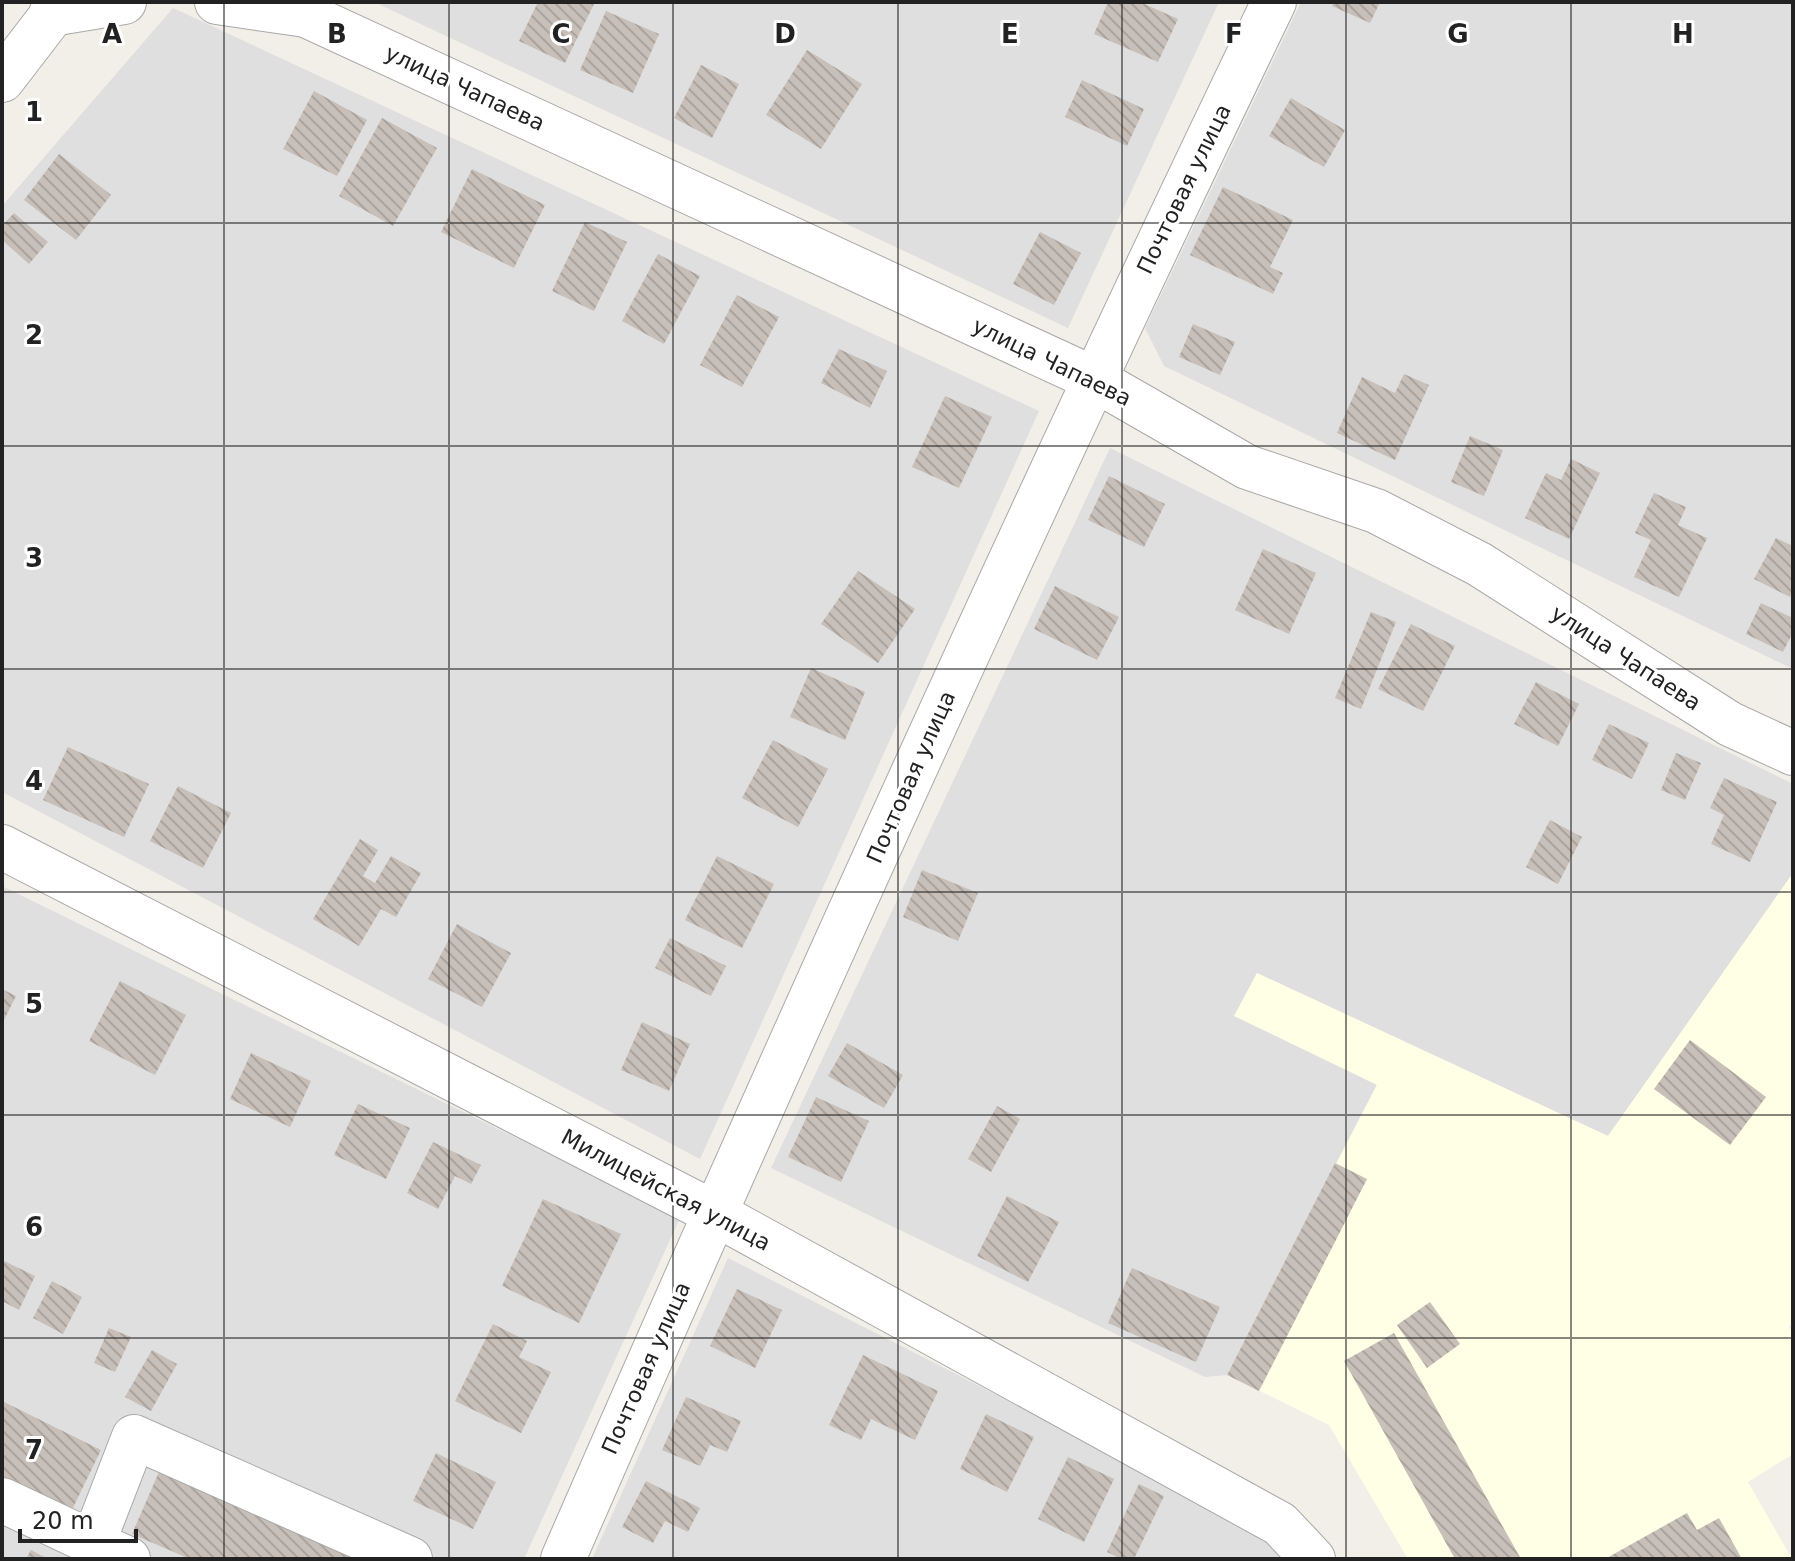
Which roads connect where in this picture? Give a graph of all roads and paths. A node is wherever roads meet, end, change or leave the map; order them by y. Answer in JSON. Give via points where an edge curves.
{"nodes":[{"id":1,"x":124,"y":2,"type":"edge"},
{"id":2,"x":217,"y":2,"type":"edge"},
{"id":3,"x":1274,"y":2,"type":"edge"},
{"id":4,"x":56,"y":8,"type":"edge"},
{"id":5,"x":300,"y":8,"type":"edge"},
{"id":6,"x":2,"y":80,"type":"edge"},
{"id":7,"x":1092,"y":378,"type":"junction"},
{"id":8,"x":1793,"y":753,"type":"edge"},
{"id":9,"x":2,"y":847,"type":"edge"},
{"id":10,"x":714,"y":1213,"type":"junction"},
{"id":11,"x":2,"y":1500,"type":"edge"},
{"id":12,"x":111,"y":1551,"type":"edge"},
{"id":13,"x":410,"y":1559,"type":"edge"},
{"id":14,"x":563,"y":1559,"type":"edge"},
{"id":15,"x":1313,"y":1559,"type":"edge"}],
"edges":[{"from":1,"to":4,"type":"street"},
{"from":2,"to":5,"type":"street","name":"улица Чапаева"},
{"from":3,"to":7,"type":"street","name":"Почтовая улица"},
{"from":4,"to":6,"type":"street"},
{"from":5,"to":7,"type":"street","name":"улица Чапаева"},
{"from":7,"to":8,"type":"street","name":"улица Чапаева","via":[[1247,467],[1376,511],[1479,564],[1730,724]]},
{"from":7,"to":10,"type":"street","name":"Почтовая улица"},
{"from":9,"to":10,"type":"street","name":"Милицейская улица"},
{"from":10,"to":14,"type":"street","name":"Почтовая улица"},
{"from":10,"to":15,"type":"street","name":"Милицейская улица","via":[[1280,1524]]},
{"from":11,"to":12,"type":"street"},
{"from":12,"to":13,"type":"street","via":[[134,1437]]}]}
